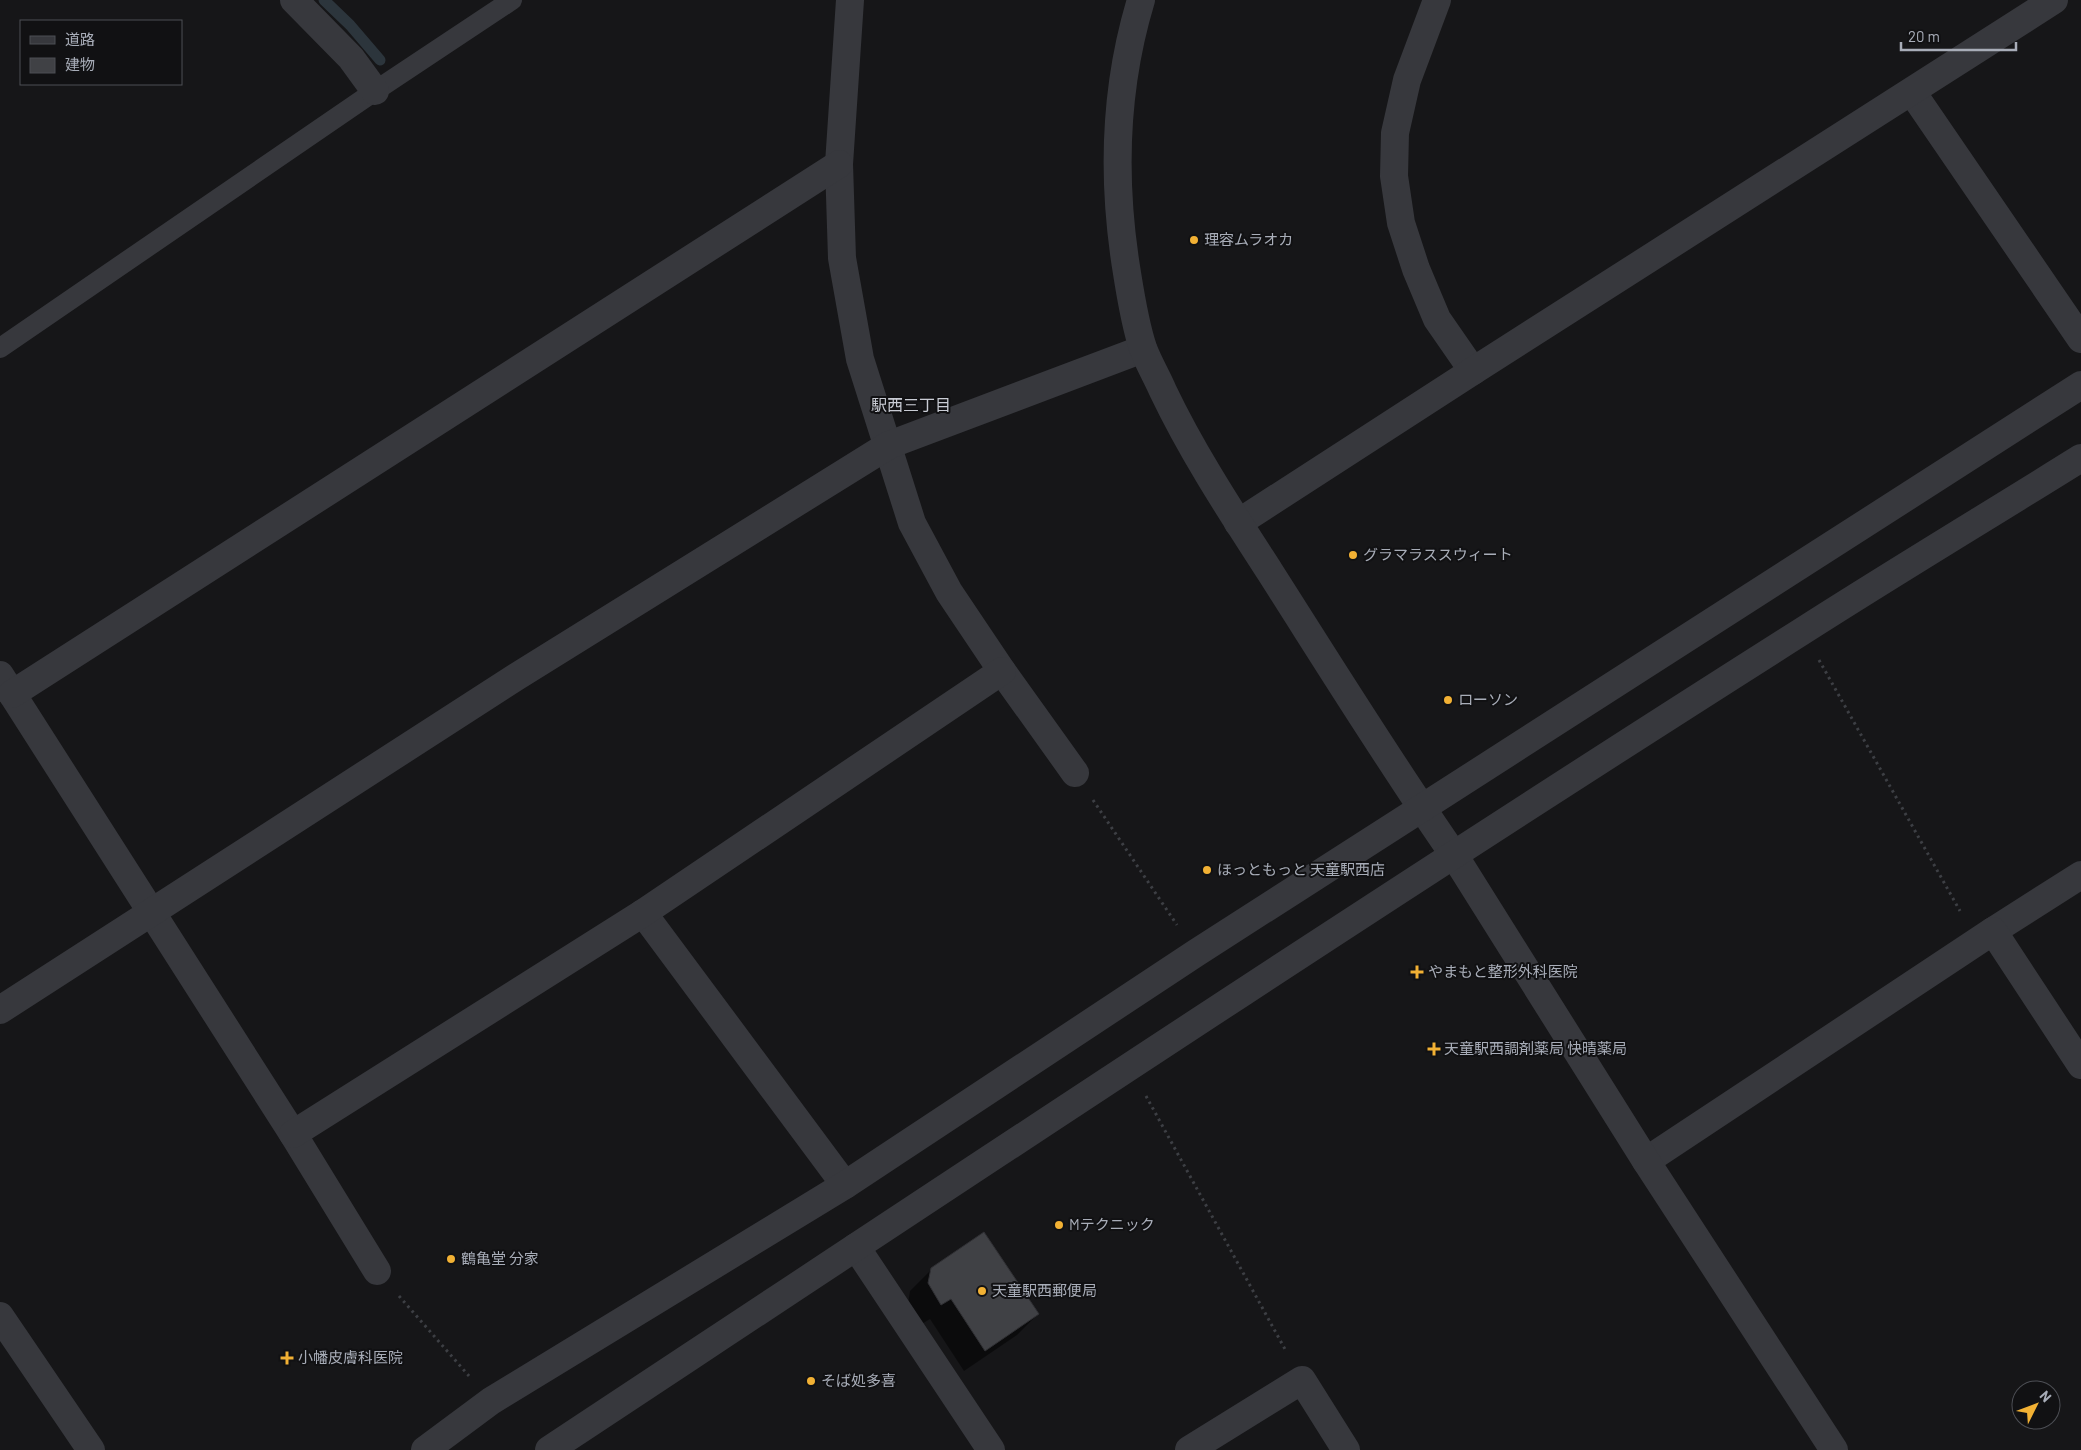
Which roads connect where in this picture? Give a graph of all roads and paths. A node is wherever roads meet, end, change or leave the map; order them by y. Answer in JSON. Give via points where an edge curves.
{"nodes":[{"id":1,"x":294,"y":0,"type":"edge"},
{"id":2,"x":512,"y":0,"type":"edge"},
{"id":3,"x":850,"y":0,"type":"edge"},
{"id":4,"x":1141,"y":0,"type":"edge"},
{"id":5,"x":1437,"y":0,"type":"edge"},
{"id":6,"x":2054,"y":0,"type":"edge"},
{"id":7,"x":375,"y":90,"type":"junction"},
{"id":8,"x":1912,"y":92,"type":"junction"},
{"id":9,"x":839,"y":164,"type":"junction"},
{"id":10,"x":2081,"y":339,"type":"edge"},
{"id":11,"x":0,"y":348,"type":"edge"},
{"id":12,"x":1143,"y":349,"type":"junction"},
{"id":13,"x":1473,"y":370,"type":"junction"},
{"id":14,"x":2081,"y":385,"type":"edge"},
{"id":15,"x":889,"y":445,"type":"junction"},
{"id":16,"x":2081,"y":458,"type":"edge"},
{"id":17,"x":1238,"y":522,"type":"junction"},
{"id":18,"x":1803,"y":631,"type":"junction"},
{"id":19,"x":1002,"y":671,"type":"junction"},
{"id":20,"x":6,"y":684,"type":"edge"},
{"id":21,"x":1075,"y":773,"type":"joint"},
{"id":22,"x":1422,"y":808,"type":"junction"},
{"id":23,"x":1454,"y":855,"type":"junction"},
{"id":24,"x":2081,"y":875,"type":"edge"},
{"id":25,"x":151,"y":912,"type":"junction"},
{"id":26,"x":643,"y":913,"type":"junction"},
{"id":27,"x":1985,"y":936,"type":"junction"},
{"id":28,"x":1196,"y":953,"type":"junction"},
{"id":29,"x":0,"y":1010,"type":"edge"},
{"id":30,"x":2081,"y":1065,"type":"edge"},
{"id":31,"x":1129,"y":1066,"type":"junction"},
{"id":32,"x":293,"y":1134,"type":"junction"},
{"id":33,"x":1646,"y":1161,"type":"junction"},
{"id":34,"x":845,"y":1186,"type":"junction"},
{"id":35,"x":856,"y":1247,"type":"junction"},
{"id":36,"x":377,"y":1271,"type":"joint"},
{"id":37,"x":0,"y":1316,"type":"edge"},
{"id":38,"x":1302,"y":1380,"type":"junction"},
{"id":39,"x":491,"y":1401,"type":"junction"},
{"id":40,"x":90,"y":1450,"type":"edge"},
{"id":41,"x":425,"y":1450,"type":"edge"},
{"id":42,"x":549,"y":1450,"type":"edge"},
{"id":43,"x":991,"y":1450,"type":"edge"},
{"id":44,"x":1189,"y":1450,"type":"edge"},
{"id":45,"x":1346,"y":1450,"type":"edge"},
{"id":46,"x":1834,"y":1450,"type":"edge"}],
"edges":[{"from":1,"to":7,"type":"street","via":[[340,46]]},
{"from":2,"to":7,"type":"lane"},
{"from":3,"to":9,"type":"street"},
{"from":4,"to":12,"type":"street","via":[[1133,25],[1123,83],[1116,150],[1122,245]]},
{"from":5,"to":13,"type":"street","via":[[1406,80],[1395,133],[1394,176],[1401,223],[1416,269],[1437,319]]},
{"from":6,"to":8,"type":"street"},
{"from":7,"to":11,"type":"lane"},
{"from":8,"to":10,"type":"street"},
{"from":8,"to":13,"type":"street"},
{"from":9,"to":15,"type":"street","via":[[842,258],[856,341]]},
{"from":9,"to":20,"type":"street"},
{"from":12,"to":15,"type":"street"},
{"from":12,"to":17,"type":"street","via":[[1175,416]]},
{"from":13,"to":17,"type":"street"},
{"from":14,"to":22,"type":"street"},
{"from":15,"to":19,"type":"street","via":[[912,523],[949,592]]},
{"from":15,"to":25,"type":"street","via":[[516,677]]},
{"from":16,"to":18,"type":"street"},
{"from":17,"to":22,"type":"street"},
{"from":18,"to":23,"type":"street"},
{"from":18,"to":27,"type":"path"},
{"from":19,"to":21,"type":"street"},
{"from":19,"to":26,"type":"street"},
{"from":20,"to":25,"type":"street"},
{"from":21,"to":28,"type":"path"},
{"from":22,"to":23,"type":"street"},
{"from":22,"to":28,"type":"street"},
{"from":23,"to":31,"type":"street"},
{"from":23,"to":33,"type":"street"},
{"from":24,"to":27,"type":"street"},
{"from":25,"to":29,"type":"street"},
{"from":25,"to":32,"type":"street"},
{"from":26,"to":32,"type":"street"},
{"from":26,"to":34,"type":"street"},
{"from":27,"to":30,"type":"street"},
{"from":27,"to":33,"type":"street"},
{"from":28,"to":34,"type":"street"},
{"from":31,"to":35,"type":"street"},
{"from":31,"to":38,"type":"path"},
{"from":32,"to":36,"type":"street"},
{"from":33,"to":46,"type":"street"},
{"from":34,"to":39,"type":"street"},
{"from":35,"to":42,"type":"street"},
{"from":35,"to":43,"type":"street"},
{"from":36,"to":39,"type":"path"},
{"from":37,"to":40,"type":"street"},
{"from":38,"to":44,"type":"street"},
{"from":38,"to":45,"type":"street"},
{"from":39,"to":41,"type":"street"}]}
